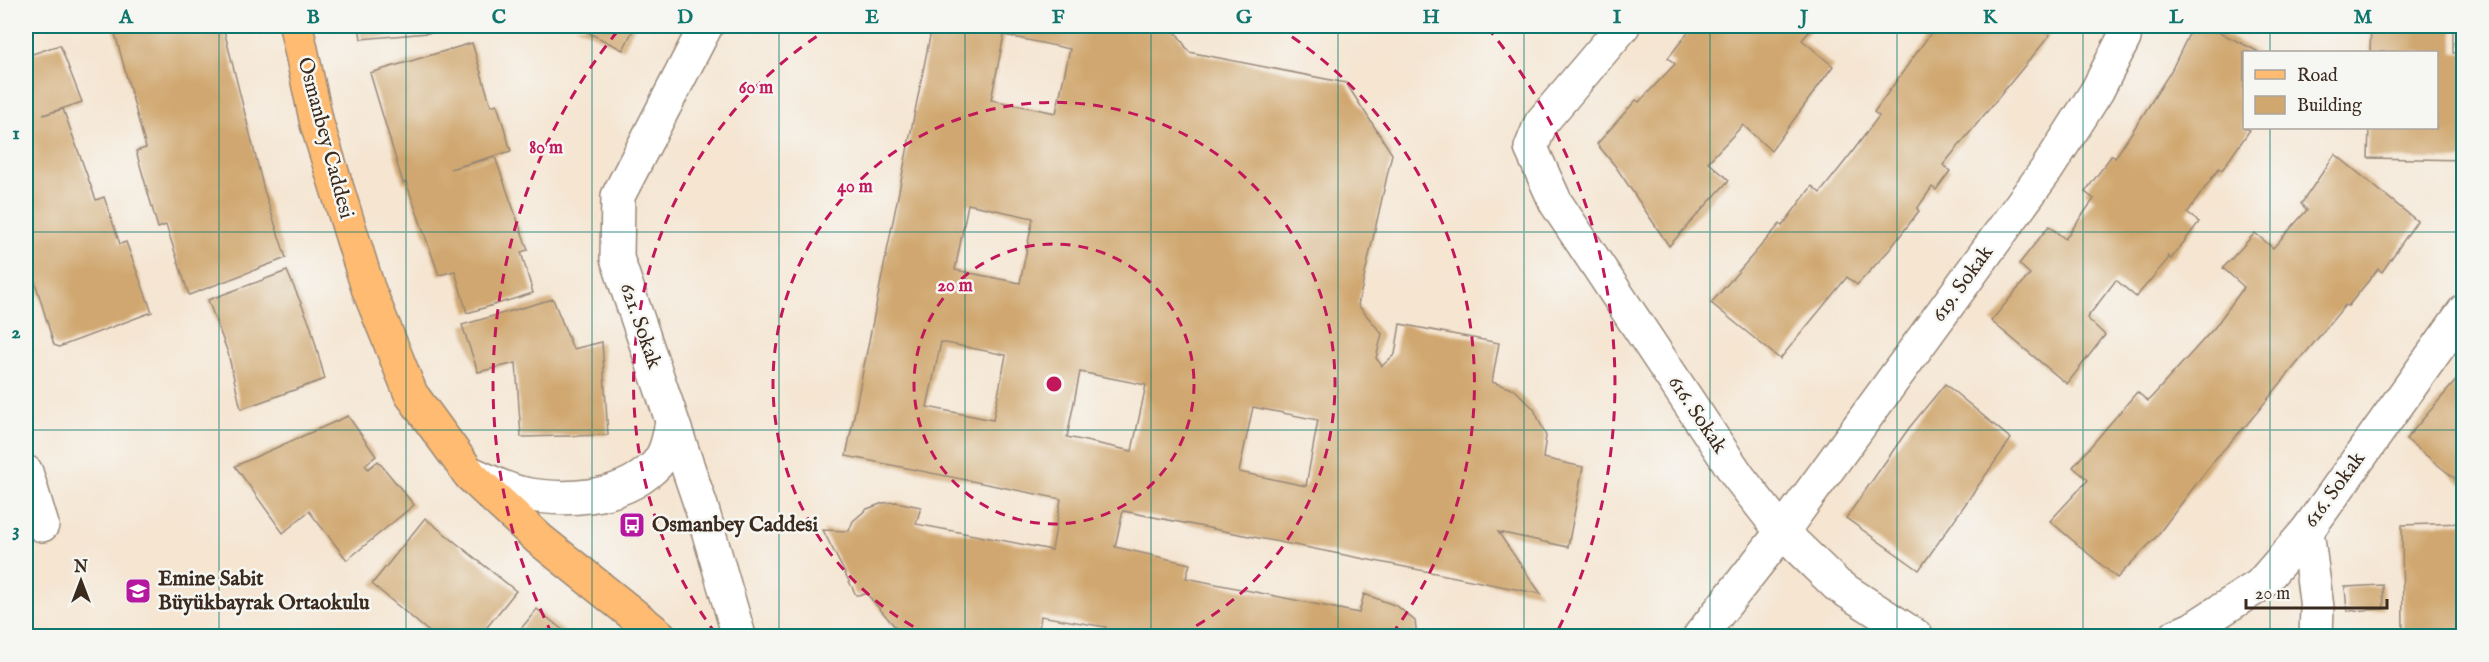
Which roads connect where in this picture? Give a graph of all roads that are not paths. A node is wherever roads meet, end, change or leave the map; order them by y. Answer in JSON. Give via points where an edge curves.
{"nodes":[{"id":1,"x":296,"y":26,"type":"edge"},
{"id":2,"x":706,"y":26,"type":"edge"},
{"id":3,"x":1623,"y":26,"type":"edge"},
{"id":4,"x":2126,"y":26,"type":"edge"},
{"id":5,"x":2463,"y":311,"type":"edge"},
{"id":6,"x":672,"y":422,"type":"junction"},
{"id":7,"x":26,"y":472,"type":"edge"},
{"id":8,"x":468,"y":472,"type":"junction"},
{"id":9,"x":42,"y":525,"type":"dead end"},
{"id":10,"x":2307,"y":531,"type":"junction"},
{"id":11,"x":1782,"y":532,"type":"junction"},
{"id":12,"x":660,"y":636,"type":"edge"},
{"id":13,"x":739,"y":636,"type":"edge"},
{"id":14,"x":1700,"y":636,"type":"edge"},
{"id":15,"x":1916,"y":636,"type":"edge"},
{"id":16,"x":2176,"y":636,"type":"edge"},
{"id":17,"x":2316,"y":636,"type":"edge"}],
"edges":[{"from":1,"to":8,"type":"main road","name":"Osmanbey Caddesi","via":[[317,124],[368,288],[411,394]]},
{"from":2,"to":6,"type":"street","name":"621. Sokak","via":[[618,196],[617,258]]},
{"from":3,"to":11,"type":"street","name":"616. Sokak","via":[[1541,123],[1531,147],[1556,203],[1738,476]]},
{"from":4,"to":11,"type":"street","name":"619. Sokak","via":[[2124,38],[2097,91],[2047,169]]},
{"from":5,"to":10,"type":"street","name":"616. Sokak"},
{"from":6,"to":8,"type":"street","via":[[668,446],[654,468],[626,486],[590,497],[519,493]]},
{"from":6,"to":13,"type":"street","name":"621. Sokak"},
{"from":7,"to":9,"type":"street"},
{"from":8,"to":12,"type":"main road","name":"Osmanbey Caddesi","via":[[538,539]]},
{"from":10,"to":16,"type":"street","name":"616. Sokak","via":[[2260,585]]},
{"from":10,"to":17,"type":"street","via":[[2317,608]]},
{"from":11,"to":14,"type":"street","name":"619. Sokak"},
{"from":11,"to":15,"type":"street","name":"616. Sokak","via":[[1837,585]]}]}
